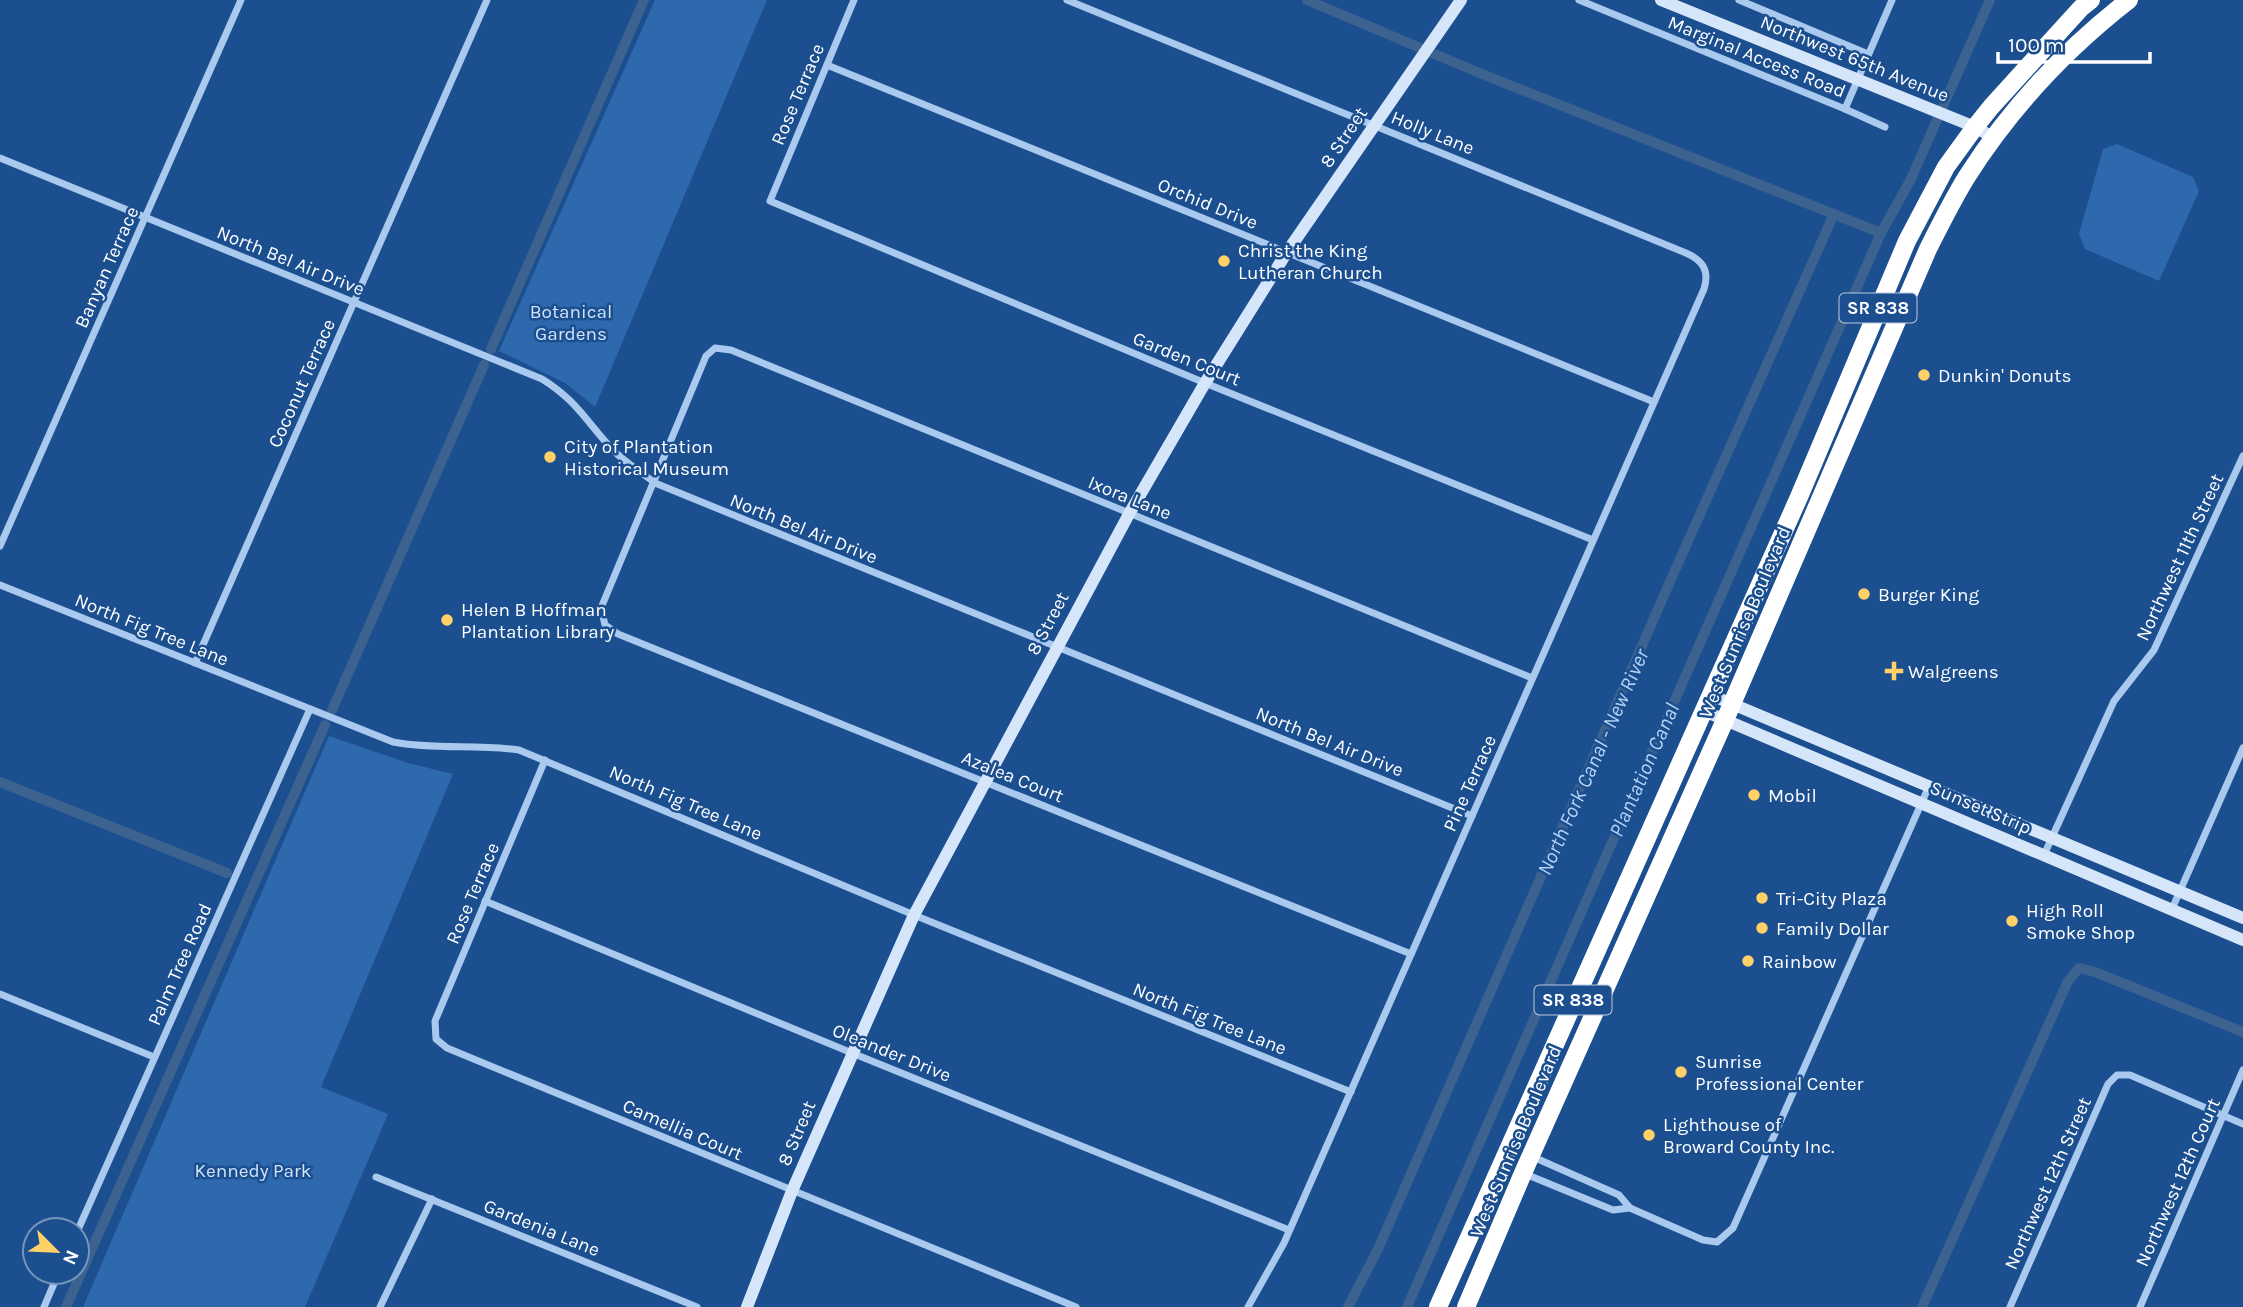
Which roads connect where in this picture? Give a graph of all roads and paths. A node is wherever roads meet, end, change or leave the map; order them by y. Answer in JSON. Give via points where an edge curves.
{"nodes":[{"id":1,"x":241,"y":0,"type":"edge"},
{"id":2,"x":487,"y":0,"type":"edge"},
{"id":3,"x":854,"y":0,"type":"edge"},
{"id":4,"x":1067,"y":0,"type":"edge"},
{"id":5,"x":1461,"y":0,"type":"edge"},
{"id":6,"x":1578,"y":0,"type":"edge"},
{"id":7,"x":1661,"y":0,"type":"edge"},
{"id":8,"x":1739,"y":0,"type":"edge"},
{"id":9,"x":1892,"y":0,"type":"edge"},
{"id":10,"x":2091,"y":0,"type":"edge"},
{"id":11,"x":2116,"y":0,"type":"edge"},
{"id":12,"x":2129,"y":0,"type":"edge"},
{"id":13,"x":2069,"y":52,"type":"junction"},
{"id":14,"x":1868,"y":54,"type":"junction"},
{"id":15,"x":827,"y":65,"type":"junction"},
{"id":16,"x":1857,"y":79,"type":"junction"},
{"id":17,"x":1845,"y":108,"type":"junction"},
{"id":18,"x":1374,"y":124,"type":"junction"},
{"id":19,"x":1885,"y":127,"type":"dead end"},
{"id":20,"x":1975,"y":127,"type":"junction"},
{"id":21,"x":1994,"y":138,"type":"junction"},
{"id":22,"x":0,"y":159,"type":"edge"},
{"id":23,"x":770,"y":201,"type":"joint"},
{"id":24,"x":145,"y":218,"type":"junction"},
{"id":25,"x":1287,"y":252,"type":"junction"},
{"id":26,"x":1705,"y":268,"type":"joint"},
{"id":27,"x":354,"y":303,"type":"junction"},
{"id":28,"x":1205,"y":383,"type":"junction"},
{"id":29,"x":1654,"y":402,"type":"junction"},
{"id":30,"x":2243,"y":456,"type":"edge"},
{"id":31,"x":655,"y":483,"type":"junction"},
{"id":32,"x":1129,"y":514,"type":"junction"},
{"id":33,"x":1593,"y":540,"type":"junction"},
{"id":34,"x":0,"y":546,"type":"edge"},
{"id":35,"x":0,"y":584,"type":"edge"},
{"id":36,"x":1056,"y":648,"type":"junction"},
{"id":37,"x":195,"y":663,"type":"junction"},
{"id":38,"x":1532,"y":678,"type":"junction"},
{"id":39,"x":1708,"y":703,"type":"junction"},
{"id":40,"x":310,"y":709,"type":"junction"},
{"id":41,"x":1728,"y":712,"type":"junction"},
{"id":42,"x":2243,"y":748,"type":"edge"},
{"id":43,"x":545,"y":760,"type":"junction"},
{"id":44,"x":985,"y":781,"type":"junction"},
{"id":45,"x":1929,"y":785,"type":"junction"},
{"id":46,"x":1921,"y":802,"type":"junction"},
{"id":47,"x":1472,"y":816,"type":"junction"},
{"id":48,"x":2052,"y":837,"type":"junction"},
{"id":49,"x":2044,"y":855,"type":"junction"},
{"id":50,"x":2180,"y":890,"type":"junction"},
{"id":51,"x":485,"y":901,"type":"junction"},
{"id":52,"x":2172,"y":909,"type":"junction"},
{"id":53,"x":914,"y":915,"type":"junction"},
{"id":54,"x":2243,"y":918,"type":"edge"},
{"id":55,"x":2243,"y":940,"type":"edge"},
{"id":56,"x":1411,"y":954,"type":"junction"},
{"id":57,"x":1587,"y":969,"type":"junction"},
{"id":58,"x":0,"y":994,"type":"edge"},
{"id":59,"x":436,"y":1039,"type":"joint"},
{"id":60,"x":852,"y":1053,"type":"junction"},
{"id":61,"x":154,"y":1057,"type":"junction"},
{"id":62,"x":2243,"y":1070,"type":"edge"},
{"id":63,"x":1351,"y":1092,"type":"junction"},
{"id":64,"x":2223,"y":1115,"type":"junction"},
{"id":65,"x":2243,"y":1124,"type":"edge"},
{"id":66,"x":1527,"y":1164,"type":"junction"},
{"id":67,"x":1500,"y":1167,"type":"junction"},
{"id":68,"x":376,"y":1177,"type":"dead end"},
{"id":69,"x":792,"y":1191,"type":"junction"},
{"id":70,"x":432,"y":1199,"type":"junction"},
{"id":71,"x":1630,"y":1209,"type":"junction"},
{"id":72,"x":84,"y":1216,"type":"edge"},
{"id":73,"x":1289,"y":1230,"type":"junction"},
{"id":74,"x":1479,"y":1278,"type":"junction"},
{"id":75,"x":53,"y":1286,"type":"edge"},
{"id":76,"x":44,"y":1307,"type":"edge"},
{"id":77,"x":380,"y":1307,"type":"edge"},
{"id":78,"x":697,"y":1307,"type":"edge"},
{"id":79,"x":747,"y":1307,"type":"edge"},
{"id":80,"x":1076,"y":1307,"type":"edge"},
{"id":81,"x":1248,"y":1307,"type":"edge"},
{"id":82,"x":1438,"y":1307,"type":"edge"},
{"id":83,"x":1466,"y":1307,"type":"edge"},
{"id":84,"x":2010,"y":1307,"type":"edge"},
{"id":85,"x":2140,"y":1307,"type":"edge"}],
"edges":[{"from":1,"to":24,"type":"street","name":"Banyan Terrace"},
{"from":2,"to":27,"type":"street","name":"Coconut Terrace"},
{"from":3,"to":15,"type":"street","name":"Rose Terrace"},
{"from":4,"to":18,"type":"street","name":"Holly Lane"},
{"from":5,"to":18,"type":"street","name":"8 Street"},
{"from":6,"to":17,"type":"street","name":"Marginal Access Road"},
{"from":7,"to":16,"type":"street","name":"Northwest 65th Avenue"},
{"from":8,"to":14,"type":"street"},
{"from":9,"to":14,"type":"street"},
{"from":10,"to":20,"type":"highway","name":"West Sunrise Boulevard","number":"SR 838"},
{"from":11,"to":13,"type":"highway","via":[[2076,34]]},
{"from":12,"to":13,"type":"highway","name":"West Sunrise Boulevard","number":"SR 838"},
{"from":13,"to":21,"type":"highway","name":"West Sunrise Boulevard","number":"SR 838"},
{"from":14,"to":16,"type":"street"},
{"from":15,"to":23,"type":"street","name":"Rose Terrace"},
{"from":15,"to":25,"type":"street","name":"Orchid Drive"},
{"from":16,"to":17,"type":"street"},
{"from":16,"to":20,"type":"street","name":"Northwest 65th Avenue"},
{"from":17,"to":19,"type":"street","name":"Marginal Access Road"},
{"from":18,"to":25,"type":"street","name":"8 Street"},
{"from":18,"to":26,"type":"street","name":"Holly Lane","via":[[1686,253]]},
{"from":20,"to":21,"type":"street","name":"Northwest 65th Avenue"},
{"from":20,"to":39,"type":"highway","name":"West Sunrise Boulevard","number":"SR 838","via":[[1946,167],[1907,241]]},
{"from":21,"to":41,"type":"highway","name":"West Sunrise Boulevard","number":"SR 838","via":[[1966,178],[1928,249]]},
{"from":22,"to":24,"type":"street","name":"North Bel Air Drive"},
{"from":23,"to":28,"type":"street","name":"Garden Court"},
{"from":24,"to":27,"type":"street","name":"North Bel Air Drive"},
{"from":24,"to":34,"type":"street","name":"Banyan Terrace"},
{"from":25,"to":28,"type":"street","name":"8 Street"},
{"from":25,"to":29,"type":"street","name":"Orchid Drive"},
{"from":26,"to":29,"type":"street","name":"Pine Terrace","via":[[1704,289]]},
{"from":27,"to":31,"type":"street","name":"North Bel Air Drive","via":[[542,379],[584,414],[613,451]]},
{"from":27,"to":37,"type":"street","name":"Coconut Terrace"},
{"from":28,"to":32,"type":"street","name":"8 Street"},
{"from":28,"to":33,"type":"street","name":"Garden Court"},
{"from":29,"to":33,"type":"street","name":"Pine Terrace"},
{"from":30,"to":48,"type":"street","name":"Northwest 11th Street","via":[[2154,650],[2114,701]]},
{"from":31,"to":32,"type":"street","name":"Ixora Lane","via":[[706,356],[715,348],[731,350]]},
{"from":31,"to":36,"type":"street","name":"North Bel Air Drive"},
{"from":31,"to":44,"type":"street","name":"Azalea Court","via":[[601,608],[605,625]]},
{"from":32,"to":36,"type":"street","name":"8 Street"},
{"from":32,"to":38,"type":"street","name":"Ixora Lane"},
{"from":33,"to":38,"type":"street","name":"Pine Terrace"},
{"from":35,"to":37,"type":"street","name":"North Fig Tree Lane"},
{"from":36,"to":44,"type":"street","name":"8 Street"},
{"from":36,"to":47,"type":"street","name":"North Bel Air Drive"},
{"from":37,"to":40,"type":"street","name":"North Fig Tree Lane"},
{"from":38,"to":47,"type":"street","name":"Pine Terrace"},
{"from":39,"to":41,"type":"street","name":"Sunset Strip"},
{"from":39,"to":57,"type":"highway","name":"West Sunrise Boulevard","number":"SR 838"},
{"from":40,"to":43,"type":"street","name":"North Fig Tree Lane","via":[[393,742],[417,747],[491,746]]},
{"from":40,"to":61,"type":"street","name":"Palm Tree Road"},
{"from":41,"to":45,"type":"street","name":"Sunset Strip"},
{"from":41,"to":46,"type":"street","name":"Sunset Strip"},
{"from":41,"to":66,"type":"highway","name":"West Sunrise Boulevard","number":"SR 838"},
{"from":42,"to":50,"type":"street"},
{"from":43,"to":51,"type":"street","name":"Rose Terrace"},
{"from":43,"to":53,"type":"street","name":"North Fig Tree Lane"},
{"from":44,"to":53,"type":"street","name":"8 Street"},
{"from":44,"to":56,"type":"street","name":"Azalea Court"},
{"from":45,"to":46,"type":"street"},
{"from":45,"to":48,"type":"street","name":"Sunset Strip"},
{"from":46,"to":49,"type":"street","name":"Sunset Strip"},
{"from":46,"to":71,"type":"street","via":[[1733,1228],[1717,1242],[1703,1240]]},
{"from":47,"to":56,"type":"street","name":"Pine Terrace"},
{"from":48,"to":49,"type":"street","name":"Northwest 11th Street"},
{"from":48,"to":50,"type":"street","name":"Sunset Strip"},
{"from":49,"to":52,"type":"street","name":"Sunset Strip"},
{"from":50,"to":52,"type":"street"},
{"from":50,"to":54,"type":"street","name":"Sunset Strip"},
{"from":51,"to":59,"type":"street","name":"Rose Terrace","via":[[435,1021]]},
{"from":51,"to":60,"type":"street","name":"Oleander Drive"},
{"from":52,"to":55,"type":"street","name":"Sunset Strip"},
{"from":53,"to":60,"type":"street","name":"8 Street"},
{"from":53,"to":63,"type":"street","name":"North Fig Tree Lane"},
{"from":56,"to":63,"type":"street","name":"Pine Terrace"},
{"from":57,"to":66,"type":"highway","via":[[1586,1001],[1519,1154]]},
{"from":57,"to":67,"type":"highway","name":"West Sunrise Boulevard","number":"SR 838"},
{"from":58,"to":61,"type":"street"},
{"from":59,"to":69,"type":"street","name":"Camellia Court","via":[[447,1048]]},
{"from":60,"to":69,"type":"street","name":"8 Street"},
{"from":60,"to":73,"type":"street","name":"Oleander Drive"},
{"from":61,"to":72,"type":"street","name":"Palm Tree Road"},
{"from":62,"to":64,"type":"street","name":"Northwest 12th Court"},
{"from":63,"to":73,"type":"street","name":"Pine Terrace"},
{"from":64,"to":65,"type":"street"},
{"from":64,"to":84,"type":"street","name":"Northwest 12th Street","via":[[2130,1076],[2117,1075],[2108,1084]]},
{"from":64,"to":85,"type":"street","name":"Northwest 12th Court"},
{"from":66,"to":71,"type":"street","via":[[1613,1210]]},
{"from":66,"to":71,"type":"street","via":[[1619,1195]]},
{"from":66,"to":74,"type":"highway","name":"West Sunrise Boulevard","number":"SR 838"},
{"from":67,"to":74,"type":"highway","via":[[1509,1184],[1478,1256]]},
{"from":67,"to":82,"type":"highway","name":"West Sunrise Boulevard","number":"SR 838"},
{"from":68,"to":70,"type":"street","name":"Gardenia Lane"},
{"from":69,"to":79,"type":"street","name":"8 Street"},
{"from":69,"to":80,"type":"street","name":"Camellia Court"},
{"from":70,"to":77,"type":"street"},
{"from":70,"to":78,"type":"street","name":"Gardenia Lane"},
{"from":73,"to":81,"type":"street","name":"Pine Terrace"},
{"from":74,"to":83,"type":"highway","name":"West Sunrise Boulevard","number":"SR 838"},
{"from":75,"to":76,"type":"street"}]}
